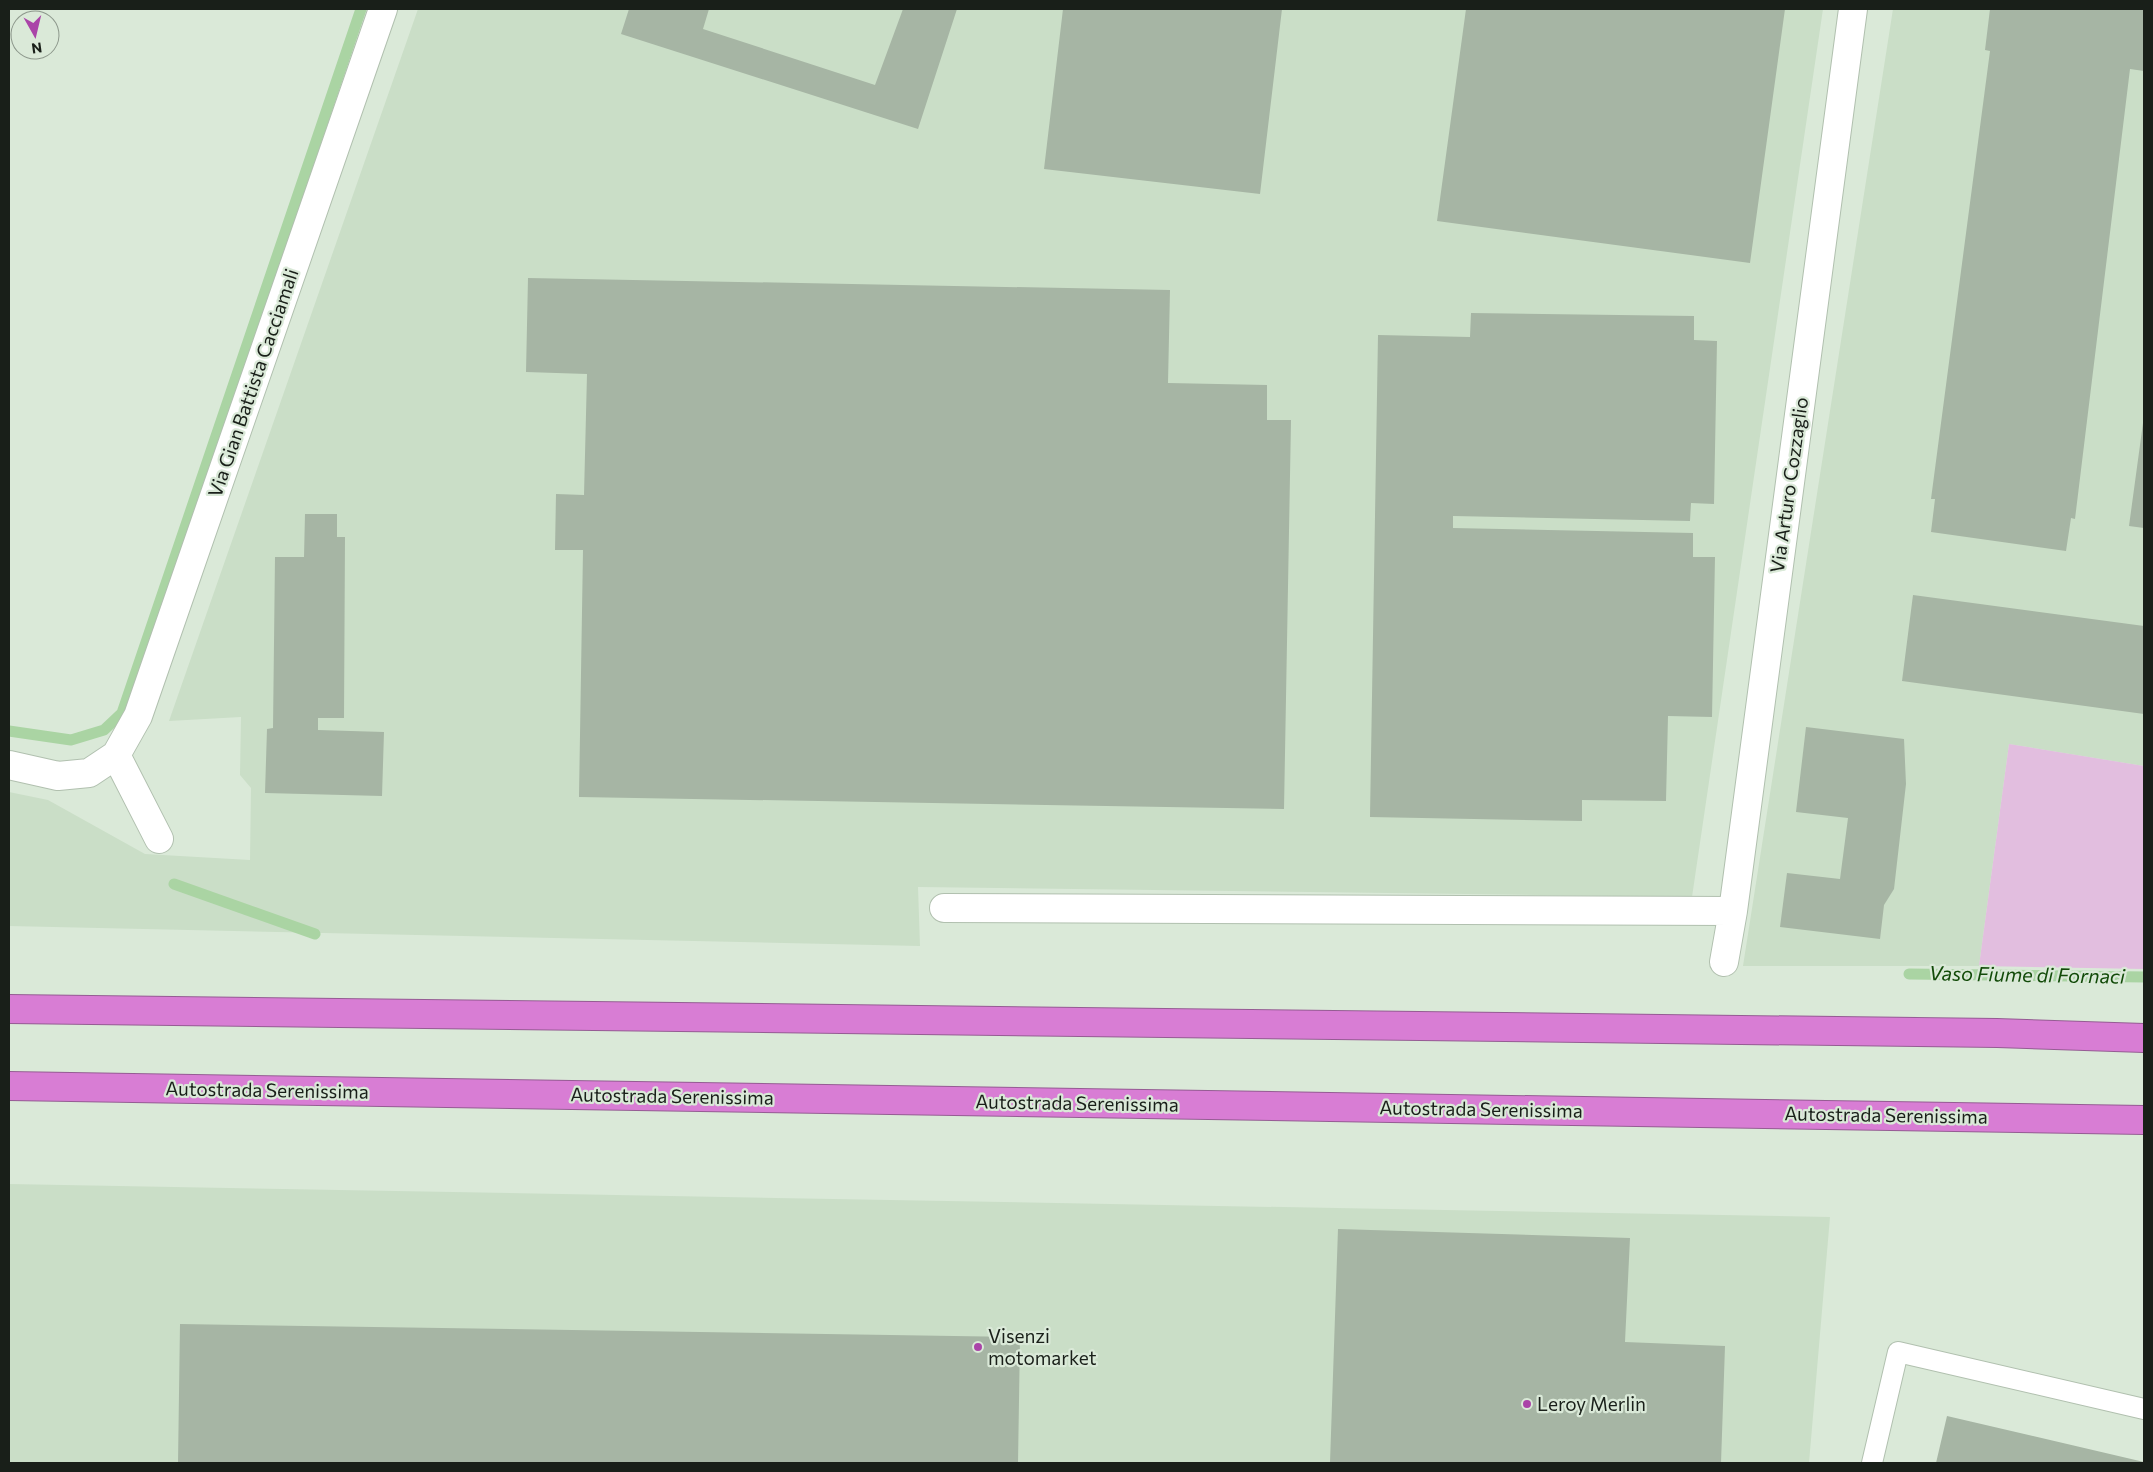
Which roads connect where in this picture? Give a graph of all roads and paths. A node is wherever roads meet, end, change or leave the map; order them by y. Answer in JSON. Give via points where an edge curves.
{"nodes":[{"id":1,"x":383,"y":9,"type":"edge"},
{"id":2,"x":1853,"y":9,"type":"edge"},
{"id":3,"x":116,"y":754,"type":"junction"},
{"id":4,"x":9,"y":766,"type":"edge"},
{"id":5,"x":159,"y":839,"type":"dead end"},
{"id":6,"x":944,"y":908,"type":"dead end"},
{"id":7,"x":1733,"y":911,"type":"junction"},
{"id":8,"x":1724,"y":962,"type":"dead end"},
{"id":9,"x":9,"y":1009,"type":"edge"},
{"id":10,"x":2144,"y":1038,"type":"edge"},
{"id":11,"x":9,"y":1086,"type":"edge"},
{"id":12,"x":2144,"y":1120,"type":"edge"},
{"id":13,"x":2144,"y":1409,"type":"edge"},
{"id":14,"x":1872,"y":1463,"type":"edge"}],
"edges":[{"from":1,"to":3,"type":"street","name":"Via Gian Battista Cacciamali","via":[[138,716]]},
{"from":2,"to":7,"type":"street","name":"Via Arturo Cozzaglio"},
{"from":3,"to":4,"type":"street","via":[[89,773],[58,776]]},
{"from":3,"to":5,"type":"street"},
{"from":6,"to":7,"type":"street"},
{"from":7,"to":8,"type":"street","name":"Via Arturo Cozzaglio"},
{"from":9,"to":10,"type":"highway","via":[[1997,1033]]},
{"from":11,"to":12,"type":"highway","name":"Autostrada Serenissima"},
{"from":13,"to":14,"type":"lane","via":[[1898,1352]]}]}
